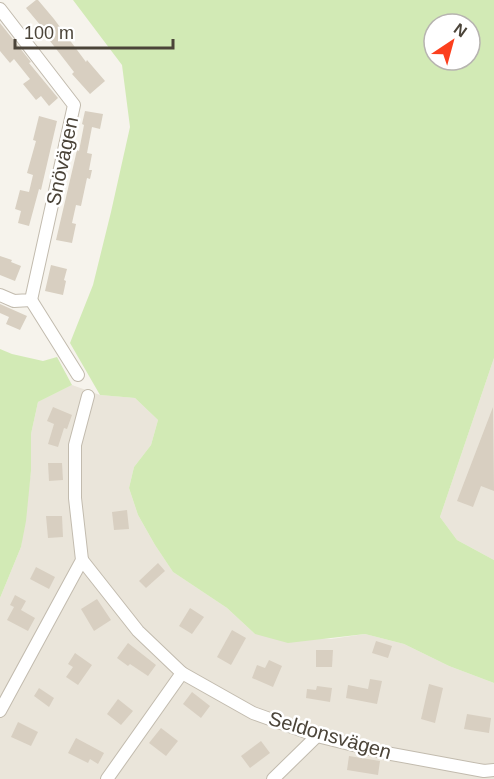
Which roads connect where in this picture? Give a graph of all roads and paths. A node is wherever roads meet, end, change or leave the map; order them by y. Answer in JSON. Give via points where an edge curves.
{"nodes":[{"id":1,"x":0,"y":9,"type":"edge"},
{"id":2,"x":0,"y":295,"type":"edge"},
{"id":3,"x":31,"y":300,"type":"junction"},
{"id":4,"x":78,"y":375,"type":"dead end"},
{"id":5,"x":88,"y":396,"type":"dead end"},
{"id":6,"x":82,"y":560,"type":"junction"},
{"id":7,"x":182,"y":673,"type":"junction"},
{"id":8,"x":0,"y":711,"type":"edge"},
{"id":9,"x":317,"y":736,"type":"junction"},
{"id":10,"x":489,"y":770,"type":"edge"},
{"id":11,"x":107,"y":779,"type":"edge"},
{"id":12,"x":273,"y":779,"type":"edge"},
{"id":13,"x":473,"y":779,"type":"edge"}],
"edges":[{"from":1,"to":3,"type":"street","name":"Snövägen","via":[[74,105]]},
{"from":2,"to":3,"type":"street","via":[[14,301]]},
{"from":3,"to":4,"type":"street"},
{"from":5,"to":6,"type":"street","via":[[75,445],[75,498]]},
{"from":6,"to":7,"type":"street","name":"Seldonsvägen","via":[[138,631]]},
{"from":6,"to":8,"type":"street"},
{"from":7,"to":9,"type":"street","name":"Seldonsvägen","via":[[253,713]]},
{"from":7,"to":11,"type":"street"},
{"from":9,"to":10,"type":"street","name":"Seldonsvägen","via":[[386,753]]},
{"from":9,"to":12,"type":"street"},
{"from":10,"to":13,"type":"street"}]}
